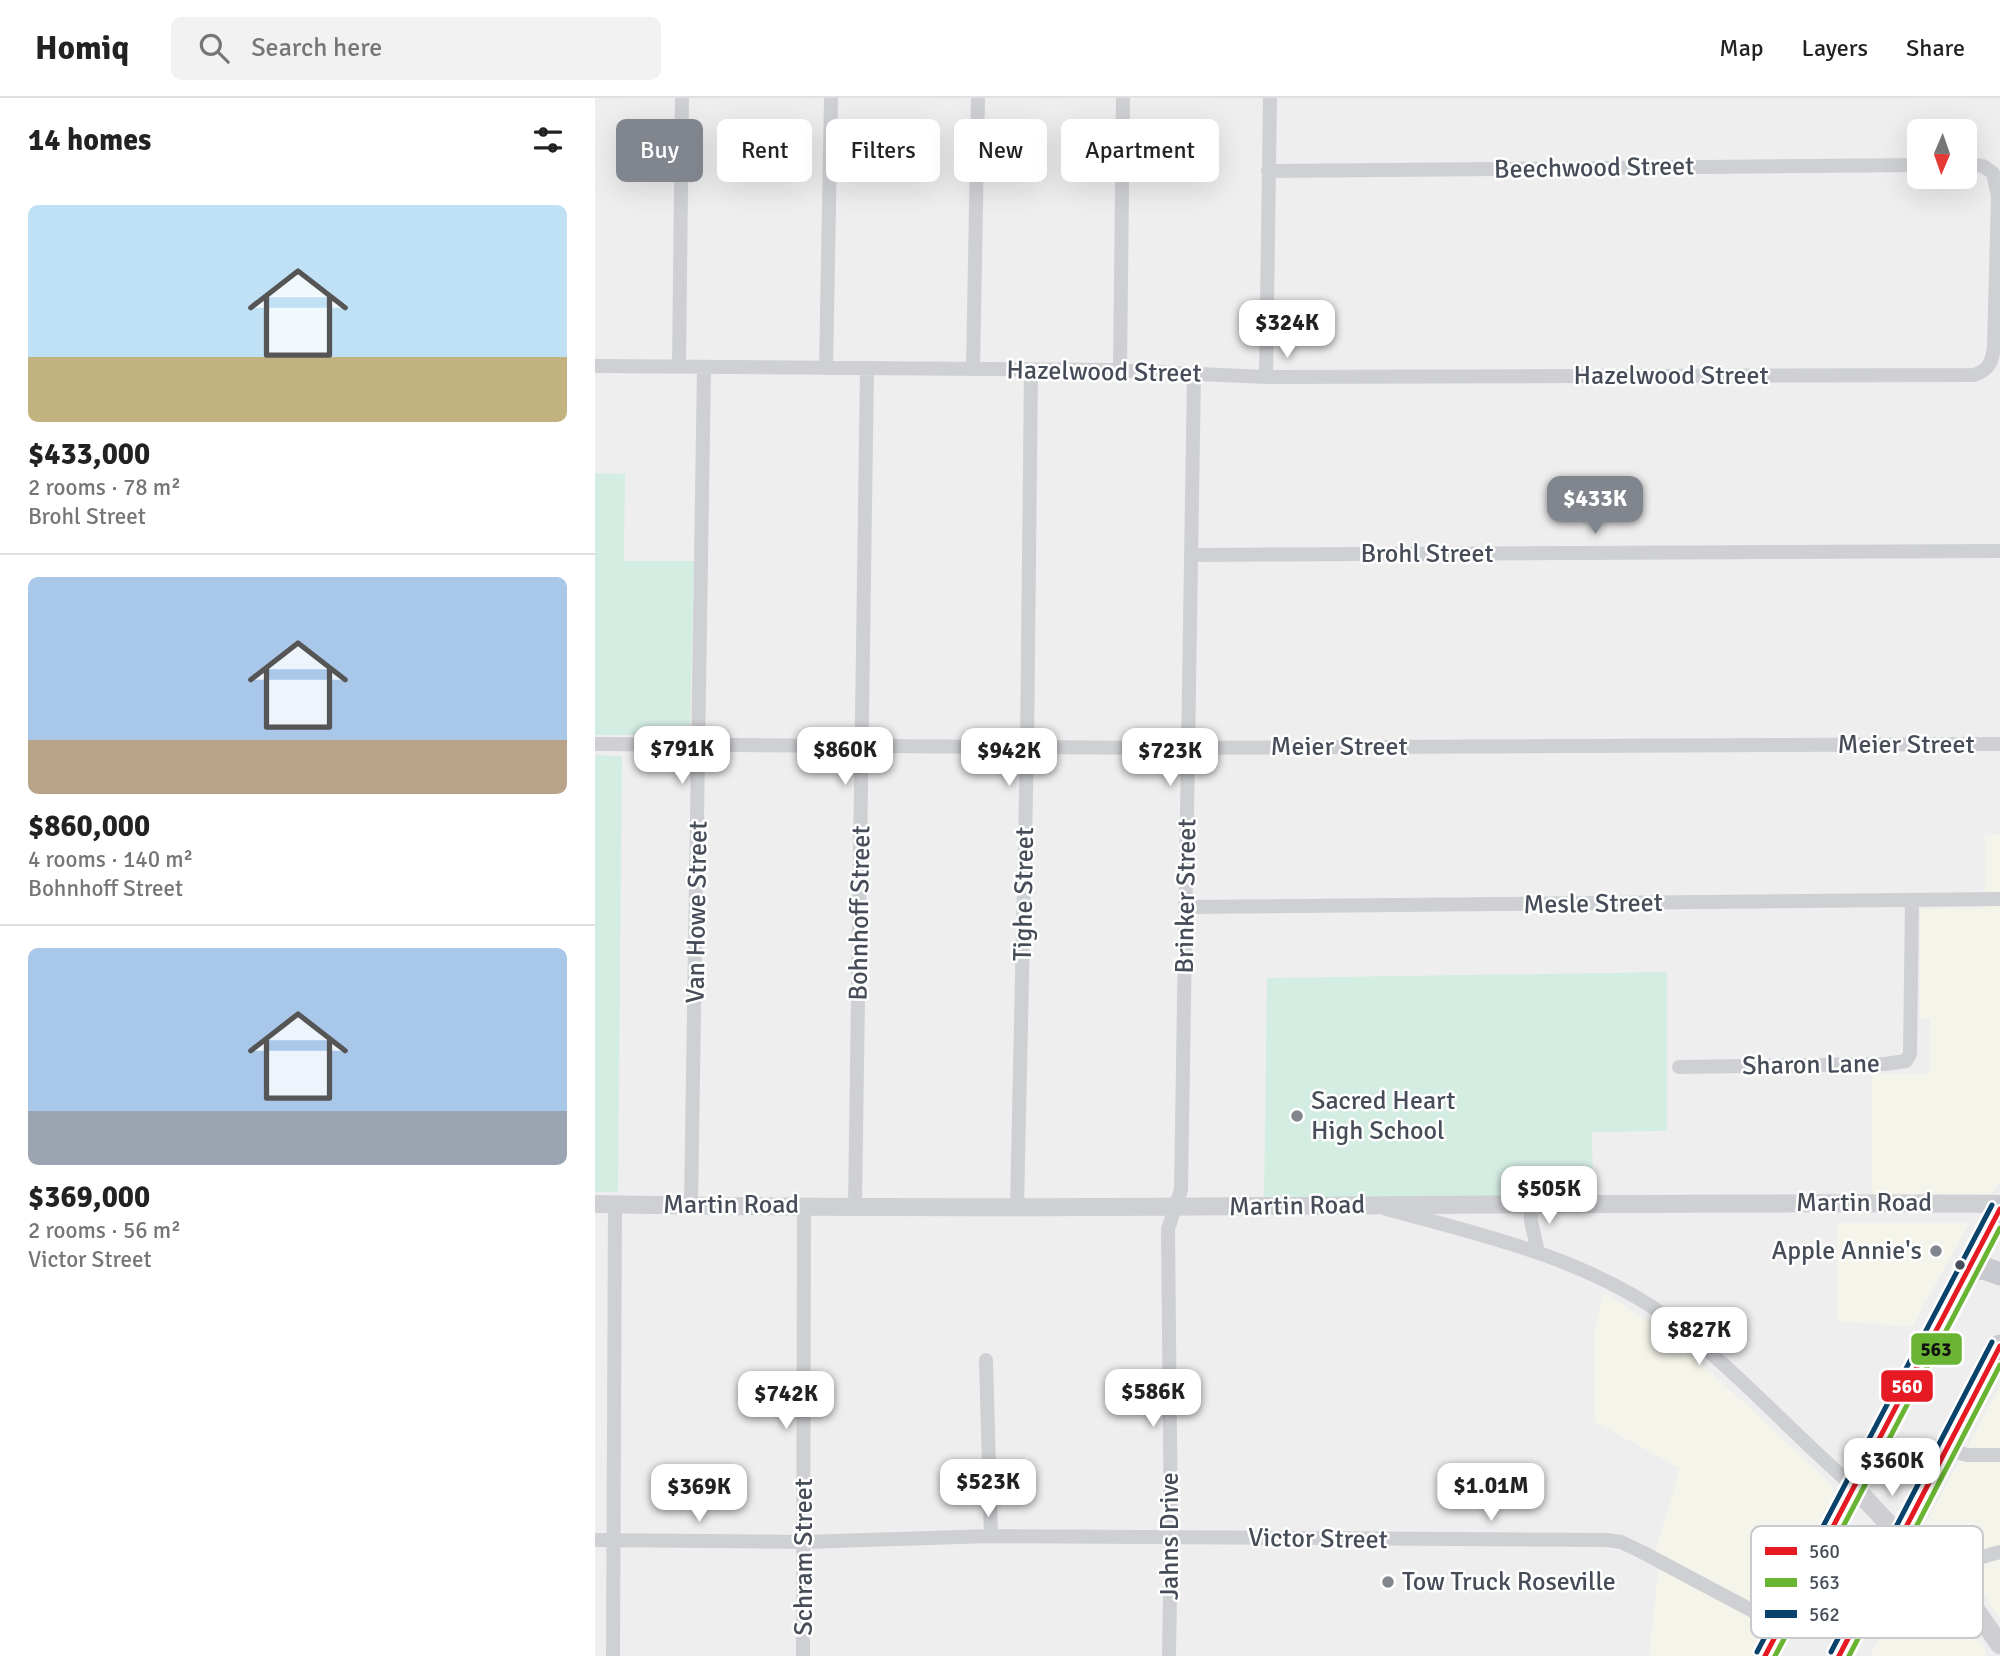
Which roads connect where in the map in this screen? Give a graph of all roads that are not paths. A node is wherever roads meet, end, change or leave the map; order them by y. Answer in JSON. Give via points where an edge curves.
{"nodes":[{"id":1,"x":682,"y":98,"type":"edge"},
{"id":2,"x":831,"y":98,"type":"edge"},
{"id":3,"x":978,"y":98,"type":"edge"},
{"id":4,"x":1123,"y":98,"type":"edge"},
{"id":5,"x":1270,"y":98,"type":"edge"},
{"id":6,"x":1907,"y":165,"type":"edge"},
{"id":7,"x":1977,"y":165,"type":"edge"},
{"id":8,"x":1268,"y":172,"type":"junction"},
{"id":9,"x":1999,"y":196,"type":"edge"},
{"id":10,"x":595,"y":366,"type":"edge"},
{"id":11,"x":679,"y":366,"type":"junction"},
{"id":12,"x":704,"y":367,"type":"junction"},
{"id":13,"x":826,"y":368,"type":"junction"},
{"id":14,"x":867,"y":368,"type":"junction"},
{"id":15,"x":973,"y":369,"type":"junction"},
{"id":16,"x":1031,"y":370,"type":"junction"},
{"id":17,"x":1120,"y":370,"type":"junction"},
{"id":18,"x":1194,"y":373,"type":"junction"},
{"id":19,"x":1266,"y":377,"type":"junction"},
{"id":20,"x":2000,"y":551,"type":"edge"},
{"id":21,"x":1191,"y":555,"type":"junction"},
{"id":22,"x":595,"y":744,"type":"edge"},
{"id":23,"x":2000,"y":744,"type":"edge"},
{"id":24,"x":700,"y":745,"type":"junction"},
{"id":25,"x":863,"y":747,"type":"junction"},
{"id":26,"x":1027,"y":747,"type":"junction"},
{"id":27,"x":1188,"y":748,"type":"junction"},
{"id":28,"x":2000,"y":900,"type":"edge"},
{"id":29,"x":1912,"y":901,"type":"junction"},
{"id":30,"x":1186,"y":907,"type":"junction"},
{"id":31,"x":1679,"y":1067,"type":"dead end"},
{"id":32,"x":595,"y":1204,"type":"edge"},
{"id":33,"x":615,"y":1204,"type":"junction"},
{"id":34,"x":1530,"y":1204,"type":"junction"},
{"id":35,"x":691,"y":1205,"type":"junction"},
{"id":36,"x":1371,"y":1205,"type":"junction"},
{"id":37,"x":804,"y":1206,"type":"junction"},
{"id":38,"x":855,"y":1206,"type":"junction"},
{"id":39,"x":2000,"y":1207,"type":"edge"},
{"id":40,"x":1017,"y":1208,"type":"junction"},
{"id":41,"x":1174,"y":1208,"type":"junction"},
{"id":42,"x":1538,"y":1252,"type":"junction"},
{"id":43,"x":1968,"y":1270,"type":"junction"},
{"id":44,"x":2000,"y":1274,"type":"edge"},
{"id":45,"x":2000,"y":1346,"type":"edge"},
{"id":46,"x":986,"y":1360,"type":"dead end"},
{"id":47,"x":1946,"y":1449,"type":"junction"},
{"id":48,"x":2000,"y":1454,"type":"edge"},
{"id":49,"x":1854,"y":1487,"type":"junction"},
{"id":50,"x":1833,"y":1526,"type":"edge"},
{"id":51,"x":1891,"y":1526,"type":"edge"},
{"id":52,"x":1908,"y":1526,"type":"edge"},
{"id":53,"x":991,"y":1536,"type":"junction"},
{"id":54,"x":1171,"y":1537,"type":"junction"},
{"id":55,"x":595,"y":1541,"type":"edge"},
{"id":56,"x":614,"y":1541,"type":"junction"},
{"id":57,"x":804,"y":1542,"type":"junction"},
{"id":58,"x":2000,"y":1552,"type":"edge"},
{"id":59,"x":1983,"y":1557,"type":"edge"},
{"id":60,"x":1751,"y":1610,"type":"edge"},
{"id":61,"x":1983,"y":1620,"type":"edge"},
{"id":62,"x":1774,"y":1638,"type":"edge"},
{"id":63,"x":1849,"y":1638,"type":"edge"},
{"id":64,"x":2000,"y":1645,"type":"edge"},
{"id":65,"x":613,"y":1656,"type":"edge"},
{"id":66,"x":803,"y":1656,"type":"edge"},
{"id":67,"x":1169,"y":1656,"type":"edge"},
{"id":68,"x":1765,"y":1656,"type":"edge"},
{"id":69,"x":1839,"y":1656,"type":"edge"}],
"edges":[{"from":1,"to":11,"type":"street"},
{"from":2,"to":13,"type":"street"},
{"from":3,"to":15,"type":"street"},
{"from":4,"to":17,"type":"street"},
{"from":5,"to":8,"type":"street"},
{"from":6,"to":8,"type":"street","name":"Beechwood Street"},
{"from":7,"to":9,"type":"street","via":[[1993,173]]},
{"from":8,"to":19,"type":"street"},
{"from":9,"to":19,"type":"street","name":"Hazelwood Street","via":[[1994,347],[1983,372]]},
{"from":10,"to":11,"type":"street","name":"Hazelwood Street"},
{"from":11,"to":12,"type":"street","name":"Hazelwood Street"},
{"from":12,"to":13,"type":"street","name":"Hazelwood Street"},
{"from":12,"to":24,"type":"street","name":"Van Howe Street"},
{"from":13,"to":14,"type":"street","name":"Hazelwood Street"},
{"from":14,"to":15,"type":"street","name":"Hazelwood Street"},
{"from":14,"to":25,"type":"street","name":"Bohnhoff Street"},
{"from":15,"to":16,"type":"street","name":"Hazelwood Street"},
{"from":16,"to":17,"type":"street","name":"Hazelwood Street"},
{"from":16,"to":26,"type":"street","name":"Tighe Street"},
{"from":17,"to":18,"type":"street","name":"Hazelwood Street"},
{"from":18,"to":19,"type":"street","name":"Hazelwood Street"},
{"from":18,"to":21,"type":"street","name":"Brinker Street"},
{"from":20,"to":21,"type":"street","name":"Brohl Street"},
{"from":21,"to":27,"type":"street","name":"Brinker Street"},
{"from":22,"to":24,"type":"street","name":"Meier Street"},
{"from":23,"to":27,"type":"street","name":"Meier Street"},
{"from":24,"to":25,"type":"street","name":"Meier Street"},
{"from":24,"to":35,"type":"street","name":"Van Howe Street"},
{"from":25,"to":26,"type":"street","name":"Meier Street"},
{"from":25,"to":38,"type":"street","name":"Bohnhoff Street"},
{"from":26,"to":27,"type":"street","name":"Meier Street"},
{"from":26,"to":40,"type":"street","name":"Tighe Street"},
{"from":27,"to":30,"type":"street","name":"Brinker Street"},
{"from":28,"to":29,"type":"street","name":"Mesle Street"},
{"from":29,"to":30,"type":"street","name":"Mesle Street"},
{"from":29,"to":31,"type":"street","name":"Sharon Lane","via":[[1910,1054],[1906,1061]]},
{"from":30,"to":41,"type":"street","name":"Brinker Street","via":[[1181,1190]]},
{"from":32,"to":33,"type":"street","name":"Martin Road"},
{"from":33,"to":35,"type":"street","name":"Martin Road"},
{"from":33,"to":56,"type":"street"},
{"from":34,"to":36,"type":"street","name":"Martin Road"},
{"from":34,"to":39,"type":"street","name":"Martin Road"},
{"from":34,"to":42,"type":"street"},
{"from":35,"to":37,"type":"street","name":"Martin Road"},
{"from":36,"to":41,"type":"street","name":"Martin Road"},
{"from":36,"to":42,"type":"street"},
{"from":37,"to":38,"type":"street","name":"Martin Road"},
{"from":37,"to":57,"type":"street","name":"Schram Street"},
{"from":38,"to":40,"type":"street","name":"Martin Road"},
{"from":39,"to":43,"type":"main road"},
{"from":40,"to":41,"type":"street","name":"Martin Road"},
{"from":41,"to":54,"type":"street","name":"Jahns Drive","via":[[1168,1228]]},
{"from":42,"to":49,"type":"street","via":[[1617,1287],[1667,1318]]},
{"from":43,"to":44,"type":"main road","via":[[1984,1268]]},
{"from":43,"to":49,"type":"main road"},
{"from":45,"to":47,"type":"main road"},
{"from":46,"to":53,"type":"street"},
{"from":47,"to":48,"type":"street","via":[[1967,1455]]},
{"from":47,"to":52,"type":"main road"},
{"from":49,"to":50,"type":"main road"},
{"from":49,"to":51,"type":"main road"},
{"from":53,"to":54,"type":"street","name":"Victor Street"},
{"from":53,"to":57,"type":"street","name":"Victor Street"},
{"from":54,"to":60,"type":"street","name":"Victor Street","via":[[1607,1540],[1642,1552]]},
{"from":54,"to":67,"type":"street","name":"Jahns Drive"},
{"from":55,"to":56,"type":"street"},
{"from":56,"to":57,"type":"street"},
{"from":56,"to":65,"type":"street"},
{"from":57,"to":66,"type":"street","name":"Schram Street"},
{"from":58,"to":59,"type":"street"},
{"from":61,"to":64,"type":"main road"},
{"from":62,"to":68,"type":"main road"},
{"from":63,"to":69,"type":"main road"}]}
